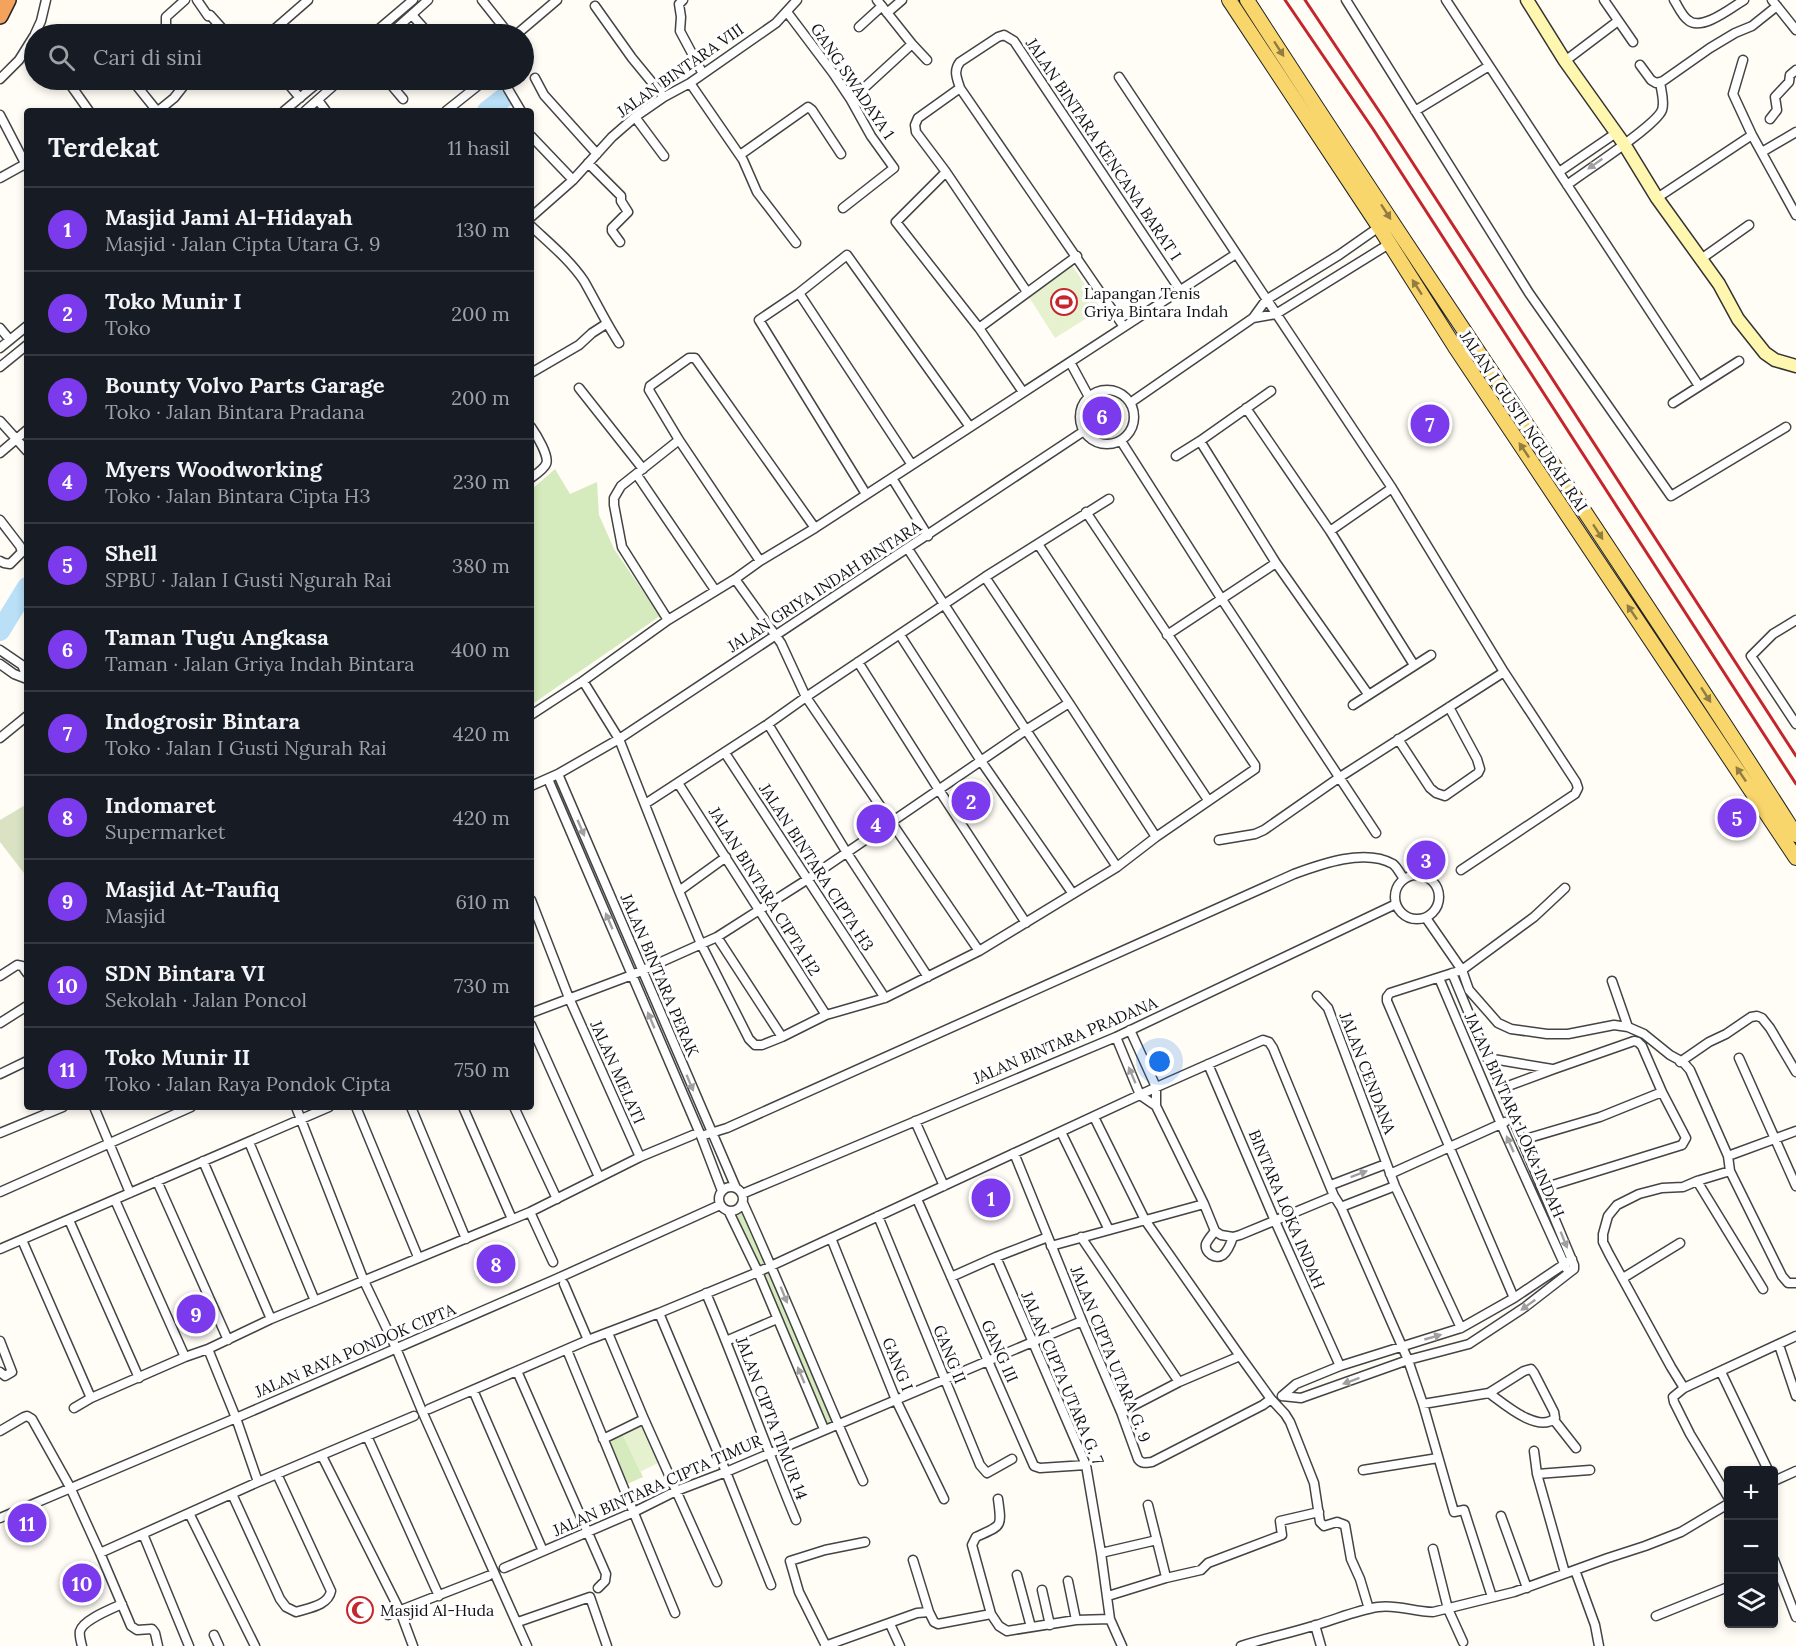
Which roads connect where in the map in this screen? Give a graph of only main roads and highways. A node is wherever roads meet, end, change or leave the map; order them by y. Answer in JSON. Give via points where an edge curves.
{"nodes":[{"id":1,"x":8,"y":0,"type":"edge"},
{"id":2,"x":1229,"y":0,"type":"edge"},
{"id":3,"x":1247,"y":0,"type":"edge"},
{"id":4,"x":0,"y":15,"type":"edge"},
{"id":5,"x":1315,"y":118,"type":"junction"},
{"id":6,"x":1469,"y":338,"type":"junction"},
{"id":7,"x":1455,"y":347,"type":"junction"},
{"id":8,"x":1684,"y":661,"type":"junction"},
{"id":9,"x":1672,"y":671,"type":"junction"},
{"id":10,"x":1796,"y":835,"type":"edge"},
{"id":11,"x":1796,"y":858,"type":"edge"}],
"edges":[{"from":1,"to":4,"type":"highway"},
{"from":2,"to":5,"type":"main road","name":"JALAN I GUSTI NGURAH RAI"},
{"from":3,"to":5,"type":"main road","name":"JALAN I GUSTI NGURAH RAI","one_way":true},
{"from":5,"to":6,"type":"main road","name":"JALAN I GUSTI NGURAH RAI","one_way":true},
{"from":7,"to":5,"type":"main road","name":"JALAN I GUSTI NGURAH RAI","one_way":true},
{"from":6,"to":7,"type":"main road"},
{"from":6,"to":8,"type":"main road","name":"JALAN I GUSTI NGURAH RAI","one_way":true},
{"from":9,"to":7,"type":"main road","name":"JALAN I GUSTI NGURAH RAI","one_way":true},
{"from":8,"to":9,"type":"main road"},
{"from":8,"to":10,"type":"main road","name":"JALAN I GUSTI NGURAH RAI","one_way":true},
{"from":11,"to":9,"type":"main road","name":"JALAN I GUSTI NGURAH RAI","one_way":true}]}
